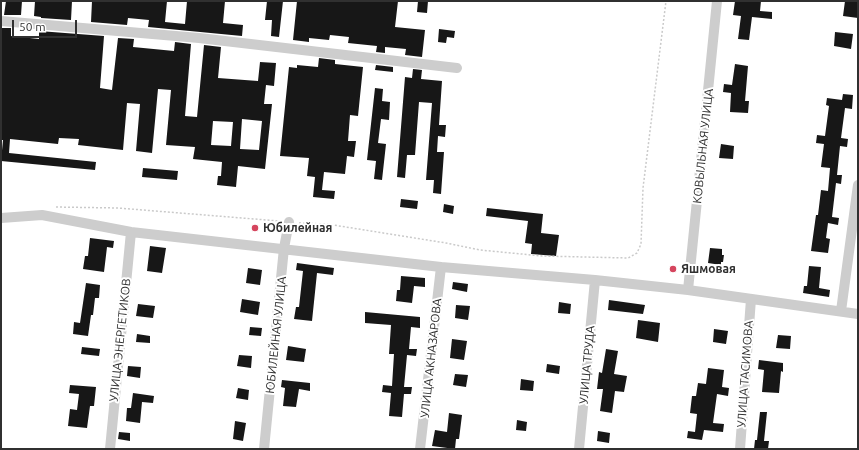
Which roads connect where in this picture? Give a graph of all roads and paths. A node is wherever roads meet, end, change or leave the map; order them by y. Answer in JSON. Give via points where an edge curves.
{"nodes":[{"id":1,"x":666,"y":1,"type":"edge"},
{"id":2,"x":718,"y":1,"type":"edge"},
{"id":3,"x":1,"y":20,"type":"edge"},
{"id":4,"x":457,"y":68,"type":"dead end"},
{"id":5,"x":858,"y":185,"type":"edge"},
{"id":6,"x":51,"y":207,"type":"dead end"},
{"id":7,"x":1,"y":218,"type":"edge"},
{"id":8,"x":289,"y":222,"type":"junction"},
{"id":9,"x":131,"y":232,"type":"junction"},
{"id":10,"x":284,"y":248,"type":"junction"},
{"id":11,"x":441,"y":267,"type":"junction"},
{"id":12,"x":595,"y":280,"type":"junction"},
{"id":13,"x":688,"y":290,"type":"junction"},
{"id":14,"x":751,"y":299,"type":"junction"},
{"id":15,"x":841,"y":311,"type":"junction"},
{"id":16,"x":858,"y":314,"type":"edge"},
{"id":17,"x":110,"y":449,"type":"edge"},
{"id":18,"x":264,"y":449,"type":"edge"},
{"id":19,"x":420,"y":449,"type":"edge"},
{"id":20,"x":579,"y":449,"type":"edge"},
{"id":21,"x":740,"y":449,"type":"edge"}],
"edges":[{"from":1,"to":8,"type":"path","via":[[643,188],[641,244],[637,253],[632,256],[542,256],[480,250],[328,224]]},
{"from":2,"to":13,"type":"street","name":"КОВЫЛЬНАЯ УЛИЦА"},
{"from":3,"to":4,"type":"street","via":[[199,38]]},
{"from":5,"to":15,"type":"street"},
{"from":6,"to":8,"type":"path","via":[[118,208]]},
{"from":7,"to":9,"type":"street","via":[[42,215]]},
{"from":8,"to":10,"type":"street","name":"ЮБИЛЕЙНАЯ УЛИЦА"},
{"from":9,"to":10,"type":"street"},
{"from":9,"to":17,"type":"street","name":"УЛИЦА ЭНЕРГЕТИКОВ"},
{"from":10,"to":11,"type":"street"},
{"from":10,"to":18,"type":"street","name":"ЮБИЛЕЙНАЯ УЛИЦА"},
{"from":11,"to":12,"type":"street"},
{"from":11,"to":19,"type":"street","name":"УЛИЦА АКНАЗАРОВА"},
{"from":12,"to":13,"type":"street"},
{"from":12,"to":20,"type":"street","name":"УЛИЦА ТРУДА"},
{"from":13,"to":14,"type":"street"},
{"from":14,"to":15,"type":"street"},
{"from":14,"to":21,"type":"street","name":"УЛИЦА ТАСИМОВА"},
{"from":15,"to":16,"type":"street"}]}
